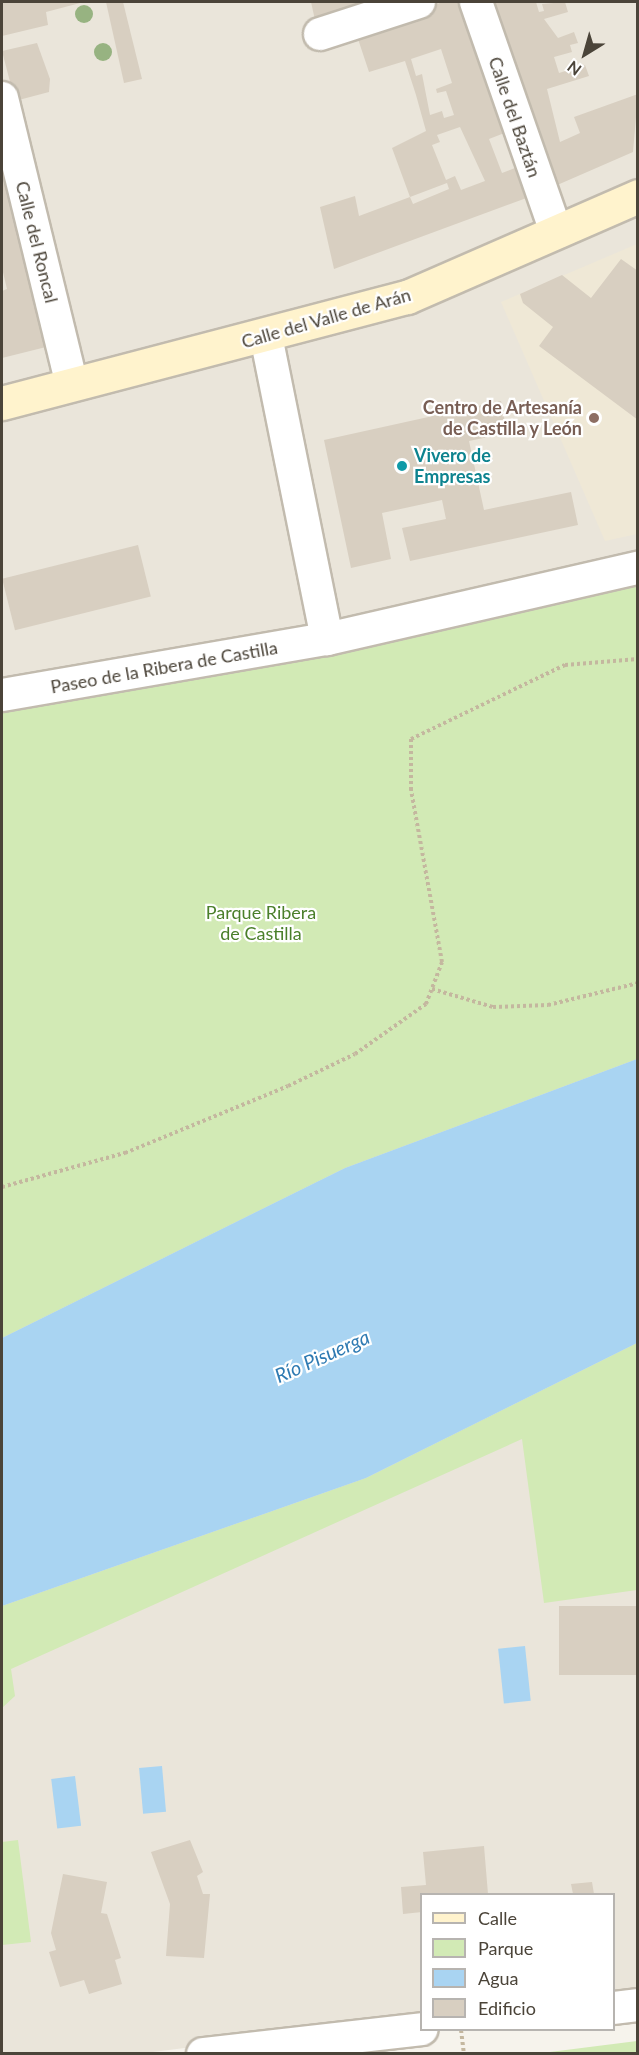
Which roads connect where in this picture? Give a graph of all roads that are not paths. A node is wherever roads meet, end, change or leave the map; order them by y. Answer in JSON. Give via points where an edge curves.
{"nodes":[{"id":1,"x":419,"y":2,"type":"edge"},
{"id":2,"x":476,"y":2,"type":"edge"},
{"id":3,"x":320,"y":34,"type":"dead end"},
{"id":4,"x":2,"y":98,"type":"edge"},
{"id":5,"x":638,"y":196,"type":"edge"},
{"id":6,"x":556,"y":232,"type":"junction"},
{"id":7,"x":266,"y":336,"type":"junction"},
{"id":8,"x":72,"y":385,"type":"junction"},
{"id":9,"x":2,"y":403,"type":"edge"},
{"id":10,"x":638,"y":568,"type":"edge"},
{"id":11,"x":327,"y":639,"type":"junction"},
{"id":12,"x":2,"y":695,"type":"edge"},
{"id":13,"x":638,"y":2005,"type":"edge"},
{"id":14,"x":615,"y":2008,"type":"edge"},
{"id":15,"x":420,"y":2029,"type":"edge"},
{"id":16,"x":203,"y":2054,"type":"edge"}],
"edges":[{"from":1,"to":3,"type":"street"},
{"from":2,"to":6,"type":"street","name":"Calle del Baztán"},
{"from":4,"to":8,"type":"street","name":"Calle del Roncal"},
{"from":5,"to":6,"type":"street","name":"Calle del Valle de Arán"},
{"from":6,"to":7,"type":"street","name":"Calle del Valle de Arán","via":[[407,297]]},
{"from":7,"to":8,"type":"street","name":"Calle del Valle de Arán"},
{"from":7,"to":11,"type":"street"},
{"from":8,"to":9,"type":"street","name":"Calle del Valle de Arán"},
{"from":10,"to":11,"type":"street","name":"Paseo de la Ribera de Castilla"},
{"from":11,"to":12,"type":"street","name":"Paseo de la Ribera de Castilla"},
{"from":13,"to":14,"type":"street"},
{"from":15,"to":16,"type":"street"}]}
